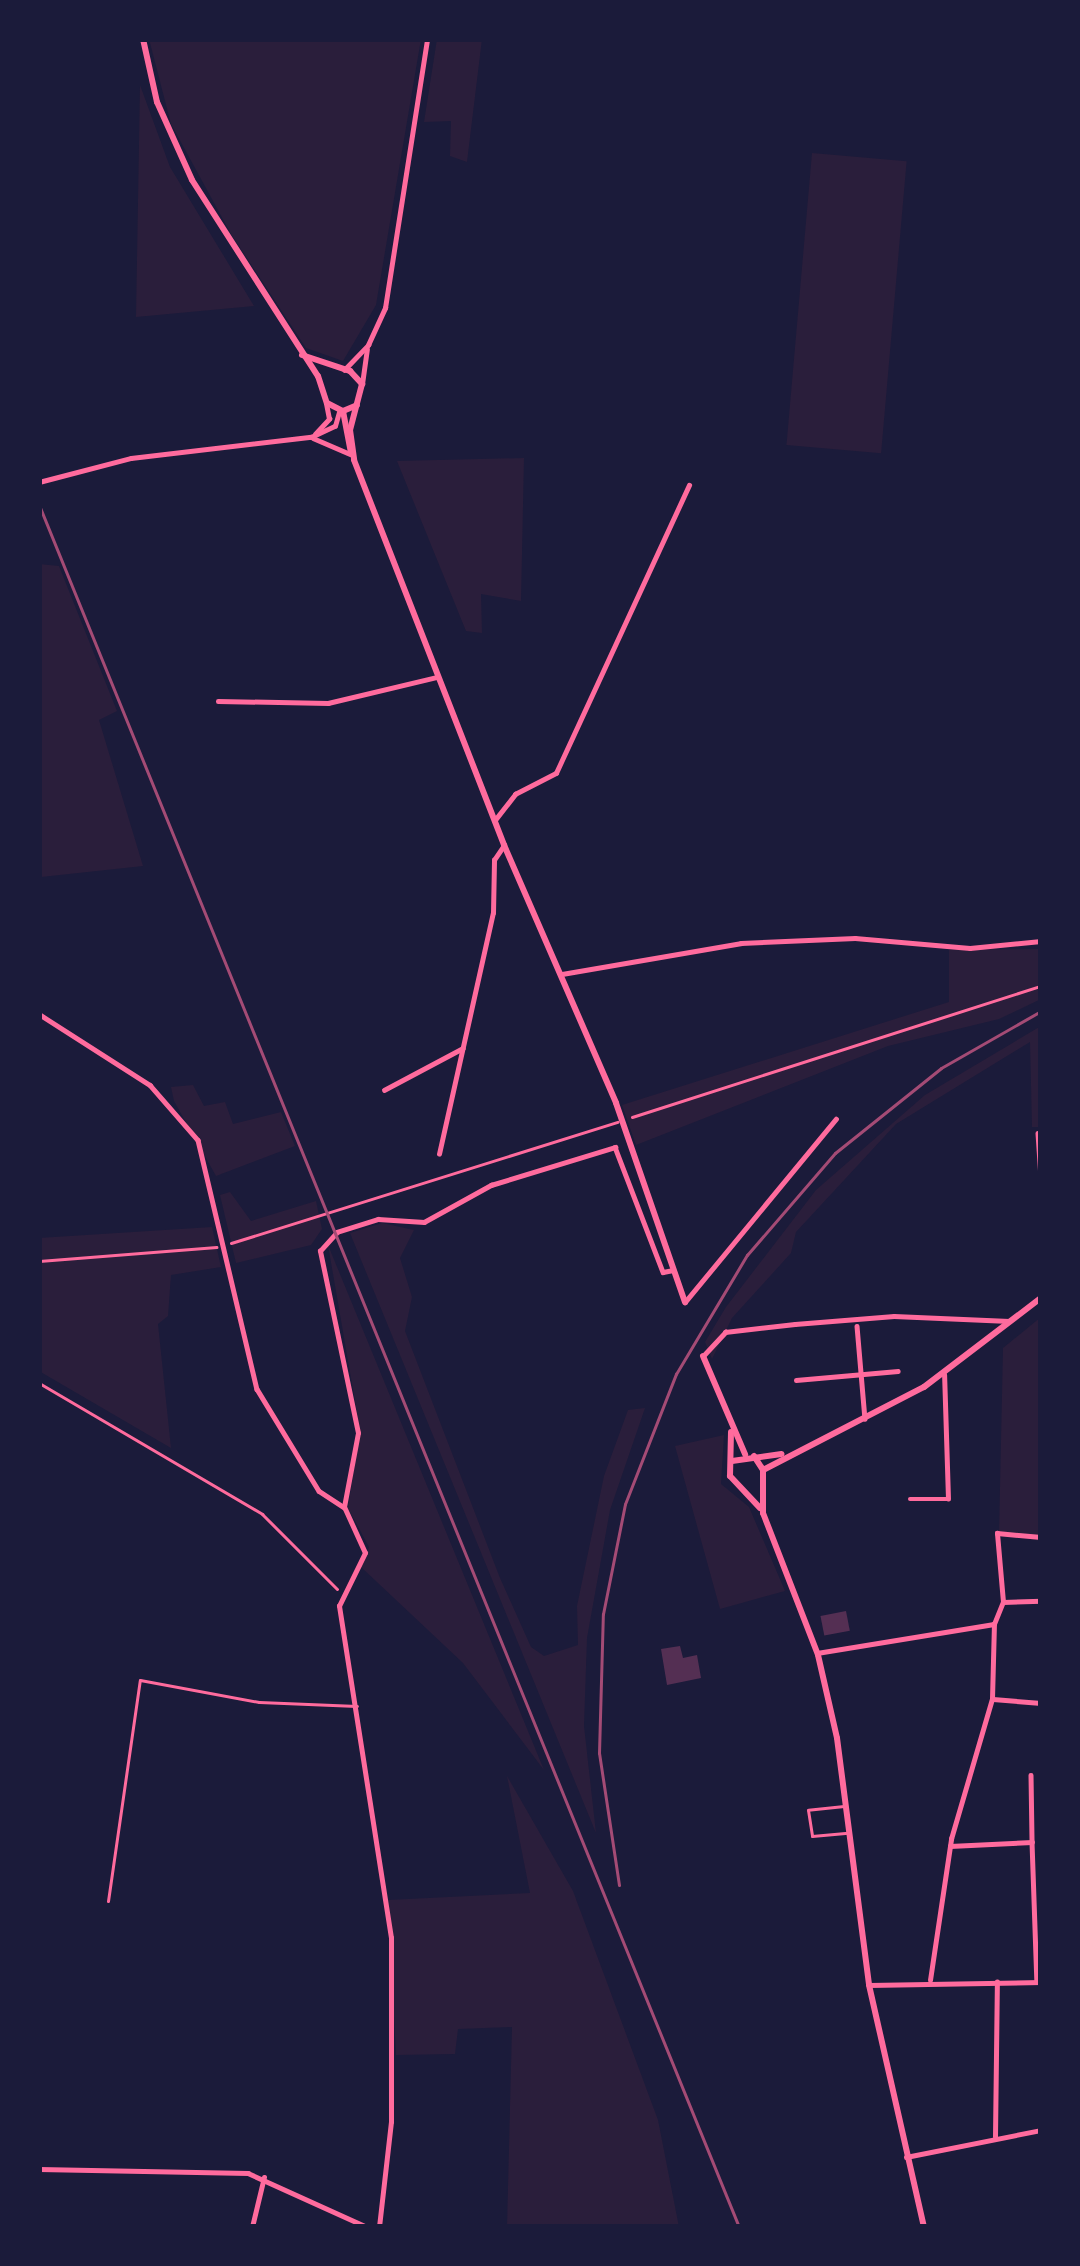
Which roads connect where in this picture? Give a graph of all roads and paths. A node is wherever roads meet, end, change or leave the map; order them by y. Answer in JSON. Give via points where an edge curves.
{"nodes":[{"id":1,"x":143,"y":39,"type":"edge"},
{"id":2,"x":427,"y":39,"type":"edge"},
{"id":3,"x":368,"y":345,"type":"junction"},
{"id":4,"x":302,"y":355,"type":"junction"},
{"id":5,"x":340,"y":370,"type":"junction"},
{"id":6,"x":362,"y":384,"type":"junction"},
{"id":7,"x":322,"y":388,"type":"junction"},
{"id":8,"x":324,"y":399,"type":"junction"},
{"id":9,"x":358,"y":403,"type":"junction"},
{"id":10,"x":341,"y":411,"type":"junction"},
{"id":11,"x":309,"y":438,"type":"junction"},
{"id":12,"x":354,"y":459,"type":"junction"},
{"id":13,"x":39,"y":482,"type":"edge"},
{"id":14,"x":689,"y":485,"type":"dead end"},
{"id":15,"x":439,"y":676,"type":"junction"},
{"id":16,"x":218,"y":700,"type":"dead end"},
{"id":17,"x":494,"y":820,"type":"junction"},
{"id":18,"x":504,"y":845,"type":"junction"},
{"id":19,"x":1041,"y":941,"type":"edge"},
{"id":20,"x":562,"y":974,"type":"junction"},
{"id":21,"x":1041,"y":986,"type":"edge"},
{"id":22,"x":39,"y":1014,"type":"edge"},
{"id":23,"x":463,"y":1048,"type":"junction"},
{"id":24,"x":384,"y":1090,"type":"dead end"},
{"id":25,"x":836,"y":1120,"type":"dead end"},
{"id":26,"x":1038,"y":1133,"type":"edge"},
{"id":27,"x":440,"y":1154,"type":"dead end"},
{"id":28,"x":1041,"y":1178,"type":"edge"},
{"id":29,"x":39,"y":1261,"type":"edge"},
{"id":30,"x":673,"y":1270,"type":"junction"},
{"id":31,"x":1041,"y":1298,"type":"edge"},
{"id":32,"x":685,"y":1303,"type":"joint"},
{"id":33,"x":1012,"y":1323,"type":"junction"},
{"id":34,"x":857,"y":1326,"type":"dead end"},
{"id":35,"x":703,"y":1356,"type":"joint"},
{"id":36,"x":898,"y":1371,"type":"dead end"},
{"id":37,"x":861,"y":1375,"type":"junction"},
{"id":38,"x":944,"y":1375,"type":"junction"},
{"id":39,"x":796,"y":1380,"type":"dead end"},
{"id":40,"x":39,"y":1383,"type":"edge"},
{"id":41,"x":866,"y":1419,"type":"junction"},
{"id":42,"x":730,"y":1429,"type":"junction"},
{"id":43,"x":788,"y":1453,"type":"junction"},
{"id":44,"x":749,"y":1455,"type":"junction"},
{"id":45,"x":730,"y":1464,"type":"junction"},
{"id":46,"x":762,"y":1475,"type":"junction"},
{"id":47,"x":739,"y":1486,"type":"junction"},
{"id":48,"x":910,"y":1498,"type":"dead end"},
{"id":49,"x":344,"y":1507,"type":"junction"},
{"id":50,"x":764,"y":1513,"type":"junction"},
{"id":51,"x":1041,"y":1537,"type":"edge"},
{"id":52,"x":341,"y":1596,"type":"junction"},
{"id":53,"x":1041,"y":1601,"type":"edge"},
{"id":54,"x":1003,"y":1603,"type":"junction"},
{"id":55,"x":994,"y":1624,"type":"junction"},
{"id":56,"x":817,"y":1653,"type":"junction"},
{"id":57,"x":992,"y":1699,"type":"junction"},
{"id":58,"x":1041,"y":1703,"type":"edge"},
{"id":59,"x":357,"y":1706,"type":"junction"},
{"id":60,"x":1031,"y":1775,"type":"dead end"},
{"id":61,"x":846,"y":1805,"type":"junction"},
{"id":62,"x":848,"y":1833,"type":"junction"},
{"id":63,"x":1032,"y":1842,"type":"junction"},
{"id":64,"x":950,"y":1846,"type":"junction"},
{"id":65,"x":108,"y":1901,"type":"dead end"},
{"id":66,"x":930,"y":1980,"type":"junction"},
{"id":67,"x":997,"y":1982,"type":"junction"},
{"id":68,"x":1039,"y":1982,"type":"edge"},
{"id":69,"x":869,"y":1985,"type":"junction"},
{"id":70,"x":1041,"y":2130,"type":"edge"},
{"id":71,"x":995,"y":2137,"type":"junction"},
{"id":72,"x":906,"y":2157,"type":"junction"},
{"id":73,"x":39,"y":2168,"type":"edge"},
{"id":74,"x":264,"y":2177,"type":"junction"},
{"id":75,"x":252,"y":2227,"type":"edge"},
{"id":76,"x":367,"y":2227,"type":"edge"},
{"id":77,"x":379,"y":2227,"type":"edge"},
{"id":78,"x":924,"y":2227,"type":"edge"}],
"edges":[{"from":1,"to":4,"type":"street","via":[[172,140]]},
{"from":2,"to":3,"type":"street","via":[[391,281]]},
{"from":3,"to":5,"type":"street"},
{"from":3,"to":6,"type":"street"},
{"from":4,"to":5,"type":"street"},
{"from":4,"to":7,"type":"street"},
{"from":5,"to":6,"type":"street"},
{"from":5,"to":7,"type":"street"},
{"from":6,"to":9,"type":"street"},
{"from":7,"to":8,"type":"street"},
{"from":8,"to":10,"type":"street"},
{"from":8,"to":11,"type":"street","via":[[329,418]]},
{"from":9,"to":10,"type":"street"},
{"from":9,"to":12,"type":"street","via":[[350,430]]},
{"from":10,"to":11,"type":"street","via":[[335,426]]},
{"from":10,"to":12,"type":"street"},
{"from":11,"to":12,"type":"street","via":[[340,444]]},
{"from":11,"to":13,"type":"street","via":[[131,458]]},
{"from":12,"to":15,"type":"street"},
{"from":14,"to":17,"type":"street","via":[[556,773],[515,794]]},
{"from":15,"to":16,"type":"street","via":[[328,703]]},
{"from":15,"to":17,"type":"street"},
{"from":17,"to":18,"type":"street"},
{"from":18,"to":20,"type":"street"},
{"from":18,"to":23,"type":"street","via":[[494,860],[493,913]]},
{"from":19,"to":20,"type":"street","via":[[741,943]]},
{"from":20,"to":30,"type":"street"},
{"from":21,"to":29,"type":"path","via":[[232,1243],[135,1259]]},
{"from":22,"to":49,"type":"street","via":[[150,1085],[182,1116],[208,1160],[257,1389],[319,1491]]},
{"from":23,"to":24,"type":"street"},
{"from":23,"to":27,"type":"street"},
{"from":25,"to":32,"type":"street"},
{"from":26,"to":28,"type":"street"},
{"from":30,"to":32,"type":"street"},
{"from":30,"to":49,"type":"street","via":[[663,1272],[615,1147],[491,1185],[424,1222],[378,1219],[328,1237],[320,1251],[358,1432]]},
{"from":31,"to":33,"type":"street"},
{"from":33,"to":35,"type":"street","via":[[894,1316],[795,1324],[725,1332]]},
{"from":33,"to":38,"type":"street"},
{"from":34,"to":37,"type":"street"},
{"from":35,"to":42,"type":"street"},
{"from":36,"to":37,"type":"street"},
{"from":37,"to":39,"type":"street"},
{"from":37,"to":41,"type":"street"},
{"from":38,"to":41,"type":"street"},
{"from":38,"to":48,"type":"street","via":[[948,1499]]},
{"from":40,"to":52,"type":"path","via":[[262,1514]]},
{"from":41,"to":43,"type":"street"},
{"from":42,"to":44,"type":"street"},
{"from":42,"to":45,"type":"street"},
{"from":43,"to":44,"type":"street"},
{"from":43,"to":46,"type":"street"},
{"from":44,"to":45,"type":"street"},
{"from":44,"to":46,"type":"street"},
{"from":45,"to":47,"type":"street"},
{"from":46,"to":47,"type":"street"},
{"from":46,"to":50,"type":"street"},
{"from":47,"to":50,"type":"street"},
{"from":49,"to":52,"type":"street","via":[[365,1552]]},
{"from":50,"to":56,"type":"street"},
{"from":51,"to":54,"type":"street","via":[[998,1533]]},
{"from":52,"to":59,"type":"street"},
{"from":53,"to":54,"type":"street"},
{"from":54,"to":55,"type":"street"},
{"from":55,"to":56,"type":"street"},
{"from":55,"to":57,"type":"street"},
{"from":56,"to":61,"type":"street"},
{"from":57,"to":58,"type":"street"},
{"from":57,"to":64,"type":"street"},
{"from":59,"to":65,"type":"lane","via":[[260,1702],[140,1680]]},
{"from":59,"to":77,"type":"street","via":[[391,1937],[392,2122]]},
{"from":60,"to":63,"type":"street"},
{"from":61,"to":62,"type":"street"},
{"from":61,"to":62,"type":"lane","via":[[808,1810],[812,1836]]},
{"from":62,"to":69,"type":"street"},
{"from":63,"to":64,"type":"street"},
{"from":63,"to":68,"type":"street"},
{"from":64,"to":66,"type":"street"},
{"from":66,"to":67,"type":"street"},
{"from":66,"to":69,"type":"street"},
{"from":67,"to":68,"type":"street"},
{"from":67,"to":71,"type":"street"},
{"from":69,"to":72,"type":"street"},
{"from":70,"to":71,"type":"street"},
{"from":71,"to":72,"type":"street"},
{"from":72,"to":78,"type":"street"},
{"from":73,"to":74,"type":"street"},
{"from":74,"to":75,"type":"street"},
{"from":74,"to":76,"type":"street"}]}
